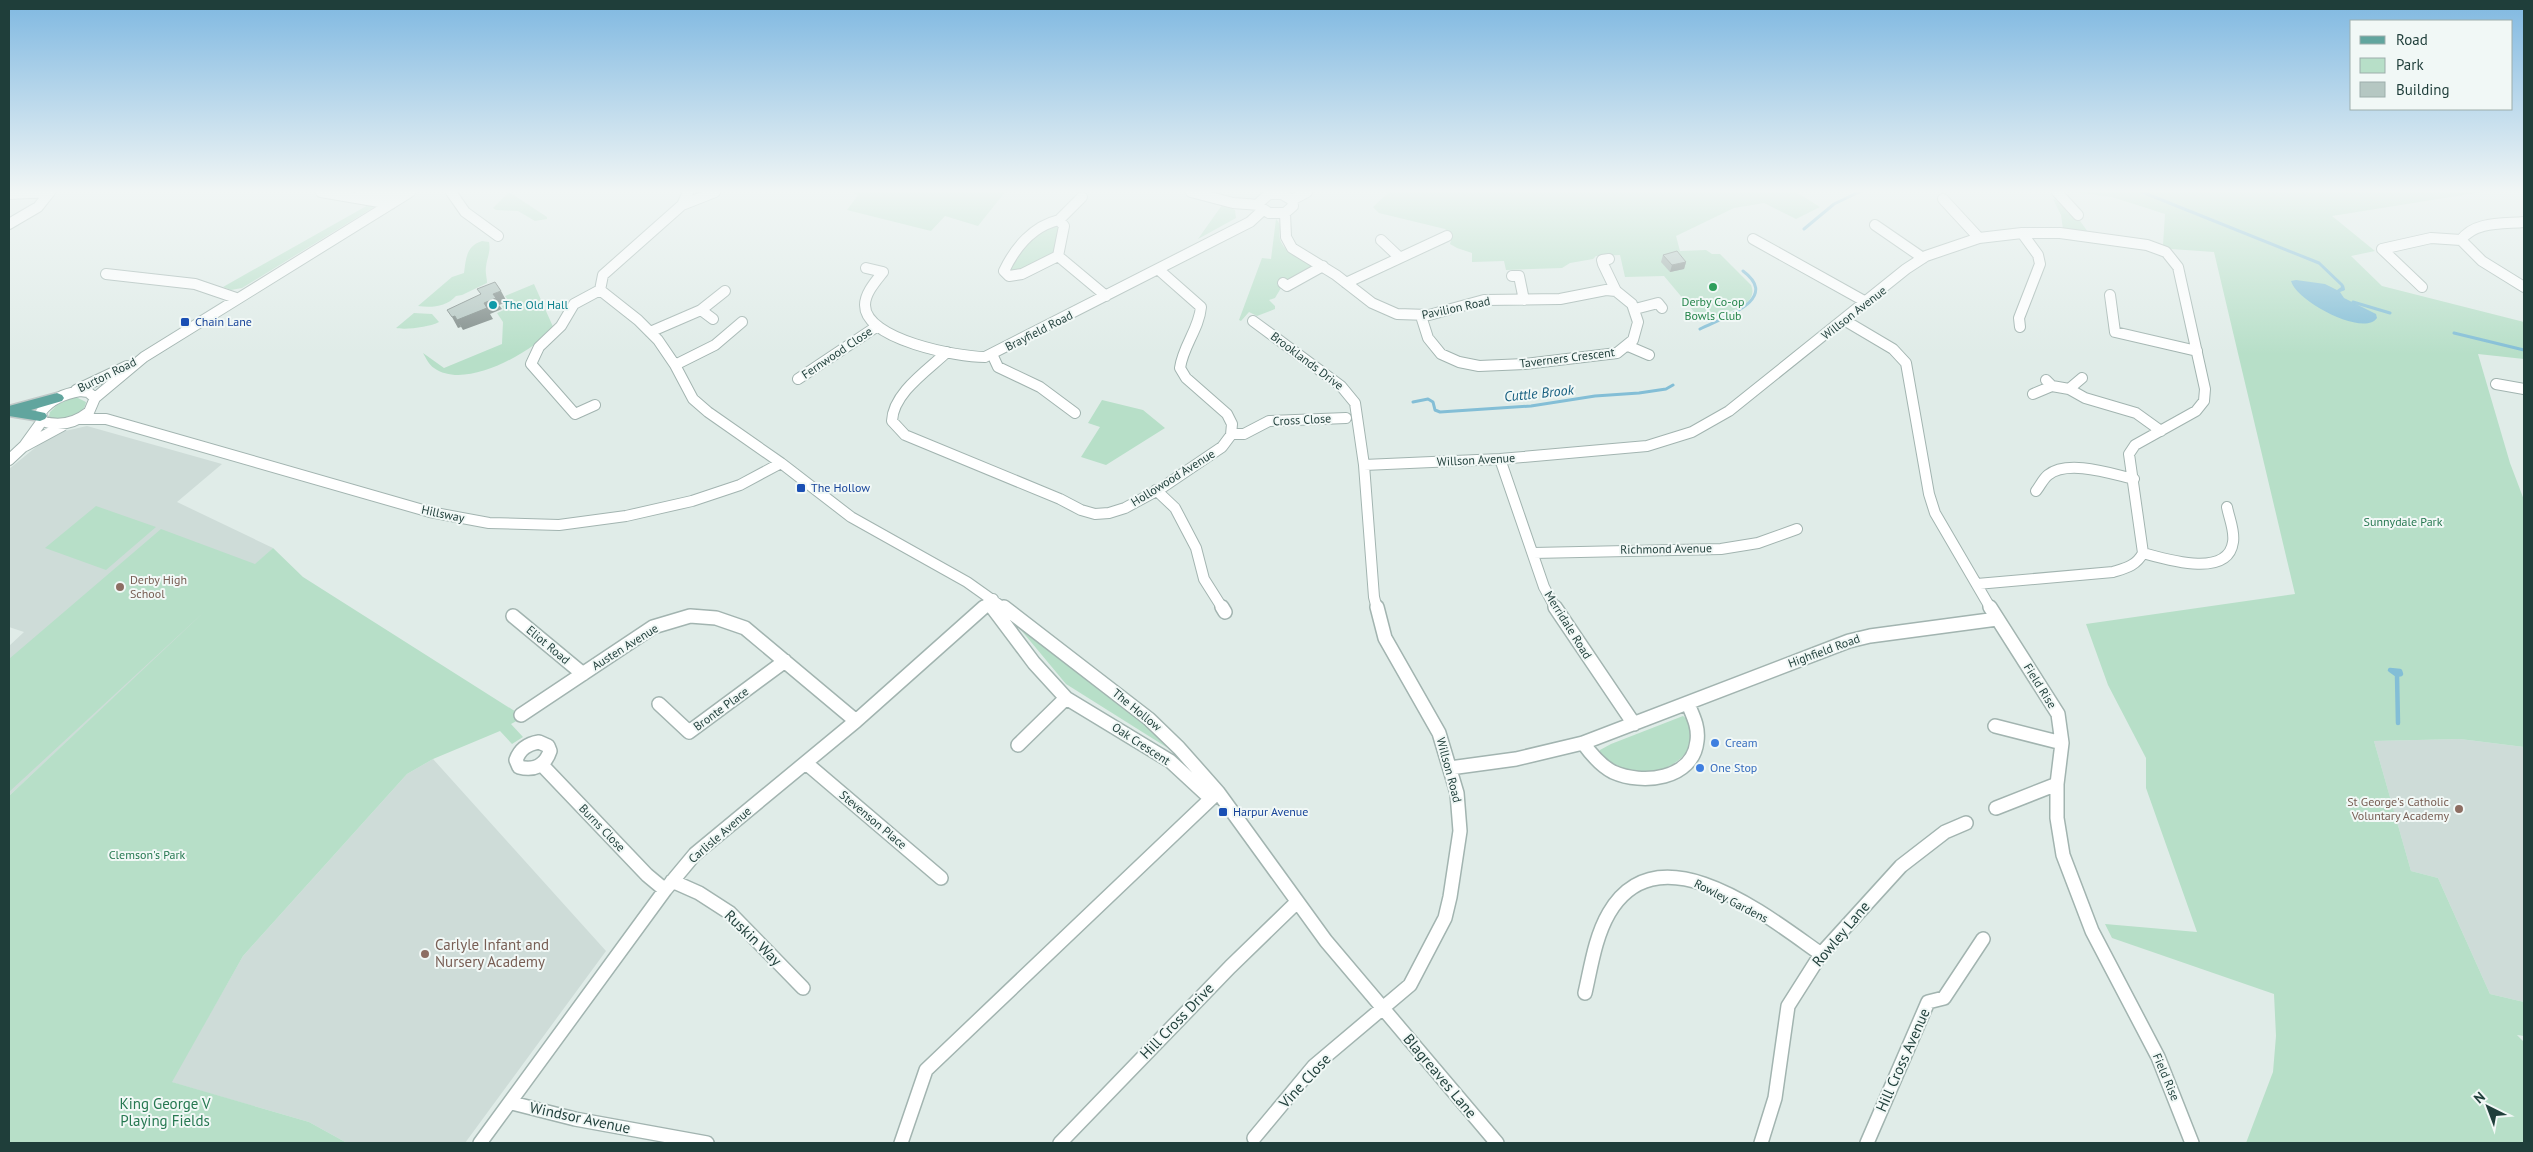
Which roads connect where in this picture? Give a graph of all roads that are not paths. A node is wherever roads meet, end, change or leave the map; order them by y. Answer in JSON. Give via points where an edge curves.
{"nodes":[{"id":1,"x":322,"y":246,"type":"edge"},
{"id":2,"x":637,"y":246,"type":"edge"},
{"id":3,"x":1021,"y":246,"type":"edge"},
{"id":4,"x":1060,"y":246,"type":"edge"},
{"id":5,"x":1205,"y":246,"type":"edge"},
{"id":6,"x":1290,"y":246,"type":"edge"},
{"id":7,"x":1387,"y":246,"type":"edge"},
{"id":8,"x":1424,"y":246,"type":"edge"},
{"id":9,"x":1766,"y":246,"type":"edge"},
{"id":10,"x":1905,"y":246,"type":"edge"},
{"id":11,"x":1957,"y":246,"type":"edge"},
{"id":12,"x":2031,"y":246,"type":"edge"},
{"id":13,"x":2149,"y":246,"type":"edge"},
{"id":14,"x":2393,"y":246,"type":"edge"},
{"id":15,"x":2467,"y":246,"type":"edge"},
{"id":16,"x":1058,"y":256,"type":"junction"},
{"id":17,"x":1398,"y":257,"type":"junction"},
{"id":18,"x":1923,"y":258,"type":"junction"},
{"id":19,"x":1610,"y":259,"type":"dead end"},
{"id":20,"x":1323,"y":266,"type":"junction"},
{"id":21,"x":866,"y":268,"type":"dead end"},
{"id":22,"x":1159,"y":270,"type":"junction"},
{"id":23,"x":106,"y":274,"type":"dead end"},
{"id":24,"x":1512,"y":276,"type":"dead end"},
{"id":25,"x":1283,"y":283,"type":"dead end"},
{"id":26,"x":1346,"y":283,"type":"junction"},
{"id":27,"x":2422,"y":287,"type":"dead end"},
{"id":28,"x":2524,"y":287,"type":"edge"},
{"id":29,"x":600,"y":290,"type":"junction"},
{"id":30,"x":725,"y":291,"type":"dead end"},
{"id":31,"x":1616,"y":291,"type":"junction"},
{"id":32,"x":2110,"y":295,"type":"dead end"},
{"id":33,"x":1106,"y":296,"type":"junction"},
{"id":34,"x":236,"y":298,"type":"junction"},
{"id":35,"x":1524,"y":300,"type":"junction"},
{"id":36,"x":1866,"y":302,"type":"junction"},
{"id":37,"x":1662,"y":308,"type":"dead end"},
{"id":38,"x":1635,"y":309,"type":"junction"},
{"id":39,"x":701,"y":310,"type":"junction"},
{"id":40,"x":1421,"y":316,"type":"junction"},
{"id":41,"x":713,"y":319,"type":"dead end"},
{"id":42,"x":1844,"y":320,"type":"junction"},
{"id":43,"x":1253,"y":321,"type":"dead end"},
{"id":44,"x":742,"y":322,"type":"dead end"},
{"id":45,"x":876,"y":327,"type":"junction"},
{"id":46,"x":2020,"y":327,"type":"dead end"},
{"id":47,"x":650,"y":332,"type":"junction"},
{"id":48,"x":1628,"y":346,"type":"junction"},
{"id":49,"x":2197,"y":350,"type":"junction"},
{"id":50,"x":947,"y":352,"type":"junction"},
{"id":51,"x":992,"y":354,"type":"junction"},
{"id":52,"x":1649,"y":355,"type":"dead end"},
{"id":53,"x":144,"y":357,"type":"junction"},
{"id":54,"x":675,"y":365,"type":"junction"},
{"id":55,"x":2082,"y":378,"type":"dead end"},
{"id":56,"x":798,"y":379,"type":"dead end"},
{"id":57,"x":2496,"y":384,"type":"dead end"},
{"id":58,"x":2069,"y":389,"type":"junction"},
{"id":59,"x":2524,"y":389,"type":"edge"},
{"id":60,"x":71,"y":392,"type":"junction"},
{"id":61,"x":2033,"y":394,"type":"dead end"},
{"id":62,"x":57,"y":398,"type":"junction"},
{"id":63,"x":95,"y":400,"type":"junction"},
{"id":64,"x":595,"y":405,"type":"dead end"},
{"id":65,"x":9,"y":411,"type":"edge"},
{"id":66,"x":1076,"y":412,"type":"dead end"},
{"id":67,"x":1346,"y":418,"type":"dead end"},
{"id":68,"x":41,"y":419,"type":"junction"},
{"id":69,"x":106,"y":419,"type":"junction"},
{"id":70,"x":73,"y":421,"type":"junction"},
{"id":71,"x":2161,"y":431,"type":"junction"},
{"id":72,"x":1231,"y":434,"type":"junction"},
{"id":73,"x":24,"y":446,"type":"junction"},
{"id":74,"x":1500,"y":459,"type":"junction"},
{"id":75,"x":9,"y":460,"type":"edge"},
{"id":76,"x":781,"y":463,"type":"junction"},
{"id":77,"x":1364,"y":465,"type":"junction"},
{"id":78,"x":2134,"y":479,"type":"junction"},
{"id":79,"x":1156,"y":490,"type":"junction"},
{"id":80,"x":2036,"y":491,"type":"dead end"},
{"id":81,"x":2227,"y":507,"type":"dead end"},
{"id":82,"x":1797,"y":529,"type":"dead end"},
{"id":83,"x":1533,"y":553,"type":"junction"},
{"id":84,"x":2143,"y":553,"type":"junction"},
{"id":85,"x":1977,"y":584,"type":"junction"},
{"id":86,"x":990,"y":600,"type":"junction"},
{"id":87,"x":1225,"y":612,"type":"dead end"},
{"id":88,"x":513,"y":616,"type":"dead end"},
{"id":89,"x":1997,"y":619,"type":"junction"},
{"id":90,"x":786,"y":661,"type":"junction"},
{"id":91,"x":583,"y":674,"type":"junction"},
{"id":92,"x":1066,"y":698,"type":"junction"},
{"id":93,"x":659,"y":704,"type":"dead end"},
{"id":94,"x":1688,"y":704,"type":"junction"},
{"id":95,"x":521,"y":715,"type":"dead end"},
{"id":96,"x":856,"y":721,"type":"junction"},
{"id":97,"x":1634,"y":724,"type":"junction"},
{"id":98,"x":1995,"y":726,"type":"dead end"},
{"id":99,"x":1583,"y":744,"type":"junction"},
{"id":100,"x":2062,"y":744,"type":"junction"},
{"id":101,"x":1018,"y":745,"type":"dead end"},
{"id":102,"x":806,"y":763,"type":"junction"},
{"id":103,"x":542,"y":764,"type":"dead end"},
{"id":104,"x":1450,"y":768,"type":"junction"},
{"id":105,"x":2057,"y":784,"type":"junction"},
{"id":106,"x":1214,"y":795,"type":"junction"},
{"id":107,"x":1996,"y":808,"type":"dead end"},
{"id":108,"x":1966,"y":823,"type":"dead end"},
{"id":109,"x":941,"y":878,"type":"dead end"},
{"id":110,"x":669,"y":886,"type":"junction"},
{"id":111,"x":1297,"y":902,"type":"junction"},
{"id":112,"x":1982,"y":939,"type":"dead end"},
{"id":113,"x":1821,"y":954,"type":"junction"},
{"id":114,"x":803,"y":988,"type":"dead end"},
{"id":115,"x":1585,"y":993,"type":"dead end"},
{"id":116,"x":1384,"y":1009,"type":"junction"},
{"id":117,"x":512,"y":1103,"type":"junction"},
{"id":118,"x":1254,"y":1138,"type":"dead end"},
{"id":119,"x":480,"y":1143,"type":"edge"},
{"id":120,"x":707,"y":1143,"type":"edge"},
{"id":121,"x":900,"y":1143,"type":"edge"},
{"id":122,"x":1060,"y":1143,"type":"edge"},
{"id":123,"x":1497,"y":1143,"type":"edge"},
{"id":124,"x":1761,"y":1143,"type":"edge"},
{"id":125,"x":1868,"y":1143,"type":"edge"},
{"id":126,"x":2192,"y":1143,"type":"edge"}],
"edges":[{"from":1,"to":34,"type":"street","name":"Burton Road"},
{"from":2,"to":29,"type":"street","via":[[603,276]]},
{"from":3,"to":16,"type":"street","via":[[1004,271],[1009,276],[1022,274]]},
{"from":4,"to":16,"type":"street"},
{"from":5,"to":22,"type":"street","name":"Brayfield Road"},
{"from":6,"to":20,"type":"street","name":"Pavilion Road"},
{"from":7,"to":17,"type":"street"},
{"from":8,"to":17,"type":"street"},
{"from":9,"to":36,"type":"street"},
{"from":10,"to":18,"type":"street"},
{"from":11,"to":18,"type":"street","name":"Willson Avenue"},
{"from":12,"to":46,"type":"street","via":[[2040,264],[2019,318]]},
{"from":13,"to":49,"type":"street","name":"Willson Avenue","via":[[2166,253],[2178,267]]},
{"from":14,"to":27,"type":"street","via":[[2382,248]]},
{"from":15,"to":28,"type":"street","via":[[2482,261]]},
{"from":16,"to":33,"type":"street"},
{"from":17,"to":26,"type":"street"},
{"from":18,"to":36,"type":"street","name":"Willson Avenue"},
{"from":19,"to":31,"type":"street","via":[[1602,260]]},
{"from":20,"to":25,"type":"street","via":[[1287,286]]},
{"from":20,"to":26,"type":"street","name":"Pavilion Road"},
{"from":21,"to":45,"type":"street","via":[[883,272],[864,307],[867,318]]},
{"from":22,"to":33,"type":"street","name":"Brayfield Road"},
{"from":22,"to":72,"type":"street","via":[[1201,307],[1201,315],[1183,351],[1180,368],[1188,380],[1227,414]]},
{"from":23,"to":34,"type":"street","via":[[195,284]]},
{"from":24,"to":35,"type":"street","via":[[1519,276]]},
{"from":26,"to":40,"type":"street","name":"Pavilion Road","via":[[1384,310]]},
{"from":29,"to":47,"type":"street","name":"The Hollow"},
{"from":29,"to":64,"type":"street","via":[[574,304],[561,326],[539,347],[531,364],[575,414]]},
{"from":30,"to":39,"type":"street"},
{"from":31,"to":35,"type":"street","name":"Pavilion Road","via":[[1606,290],[1566,299]]},
{"from":31,"to":38,"type":"street","via":[[1626,297]]},
{"from":32,"to":49,"type":"street","via":[[2115,332]]},
{"from":33,"to":51,"type":"street","name":"Brayfield Road"},
{"from":34,"to":53,"type":"street","name":"Burton Road"},
{"from":35,"to":40,"type":"street","name":"Pavilion Road","via":[[1484,300]]},
{"from":36,"to":42,"type":"street","name":"Willson Avenue"},
{"from":37,"to":38,"type":"street","via":[[1658,303]]},
{"from":38,"to":48,"type":"street","name":"Taverners Crescent","via":[[1639,325]]},
{"from":39,"to":41,"type":"street"},
{"from":39,"to":47,"type":"street"},
{"from":40,"to":48,"type":"street","name":"Taverners Crescent","via":[[1425,334],[1433,346],[1450,359],[1473,366],[1611,355]]},
{"from":42,"to":74,"type":"street","name":"Willson Avenue","via":[[1728,411],[1692,432],[1647,446]]},
{"from":42,"to":85,"type":"street","name":"Field Rise","via":[[1893,349],[1906,363],[1935,513]]},
{"from":43,"to":77,"type":"street","name":"Brooklands Drive","via":[[1335,381],[1352,399],[1357,409]]},
{"from":44,"to":54,"type":"street","via":[[715,345]]},
{"from":45,"to":50,"type":"street","name":"Brayfield Road"},
{"from":45,"to":56,"type":"street","name":"Fernwood Close"},
{"from":47,"to":54,"type":"street","name":"The Hollow"},
{"from":48,"to":52,"type":"street"},
{"from":49,"to":71,"type":"street","name":"Willson Avenue","via":[[2205,389],[2204,401],[2196,411]]},
{"from":50,"to":51,"type":"street","name":"Brayfield Road","via":[[974,358]]},
{"from":50,"to":79,"type":"street","name":"Hollowood Avenue","via":[[893,408],[892,422],[905,435],[1087,513],[1107,514],[1120,510]]},
{"from":51,"to":66,"type":"street","via":[[998,367],[1040,387]]},
{"from":53,"to":60,"type":"street","name":"Burton Road"},
{"from":53,"to":63,"type":"street","name":"Burton Road"},
{"from":54,"to":76,"type":"street","name":"The Hollow","via":[[693,399]]},
{"from":55,"to":58,"type":"street"},
{"from":57,"to":59,"type":"street"},
{"from":58,"to":61,"type":"street","via":[[2049,383]]},
{"from":58,"to":71,"type":"street","via":[[2085,398],[2136,413]]},
{"from":60,"to":62,"type":"street","name":"Burton Road"},
{"from":60,"to":63,"type":"street","via":[[88,392]]},
{"from":62,"to":65,"type":"main road"},
{"from":62,"to":68,"type":"street","via":[[44,407]]},
{"from":63,"to":69,"type":"street","via":[[104,409]]},
{"from":63,"to":70,"type":"street","name":"Burton Road","via":[[87,413]]},
{"from":65,"to":68,"type":"main road"},
{"from":67,"to":72,"type":"street","name":"Cross Close","via":[[1269,420],[1244,434]]},
{"from":68,"to":70,"type":"street","name":"Hillsway","via":[[57,425]]},
{"from":68,"to":73,"type":"street"},
{"from":69,"to":70,"type":"street","name":"Hillsway"},
{"from":69,"to":76,"type":"street","name":"Hillsway","via":[[430,512],[489,523],[559,525],[626,516],[692,501],[740,485]]},
{"from":70,"to":73,"type":"street"},
{"from":71,"to":78,"type":"street","name":"Willson Avenue","via":[[2135,445],[2129,454]]},
{"from":72,"to":79,"type":"street","name":"Hollowood Avenue","via":[[1222,447]]},
{"from":73,"to":75,"type":"street"},
{"from":74,"to":77,"type":"street","name":"Willson Avenue"},
{"from":74,"to":83,"type":"street","name":"Merridale Road"},
{"from":76,"to":86,"type":"street","name":"The Hollow","via":[[851,517]]},
{"from":77,"to":104,"type":"street","name":"Willson Road","via":[[1374,597],[1379,619],[1390,647],[1439,733]]},
{"from":78,"to":80,"type":"street","via":[[2089,469],[2046,471]]},
{"from":78,"to":84,"type":"street","name":"Willson Avenue"},
{"from":79,"to":87,"type":"street","via":[[1182,521],[1196,548],[1204,579]]},
{"from":81,"to":84,"type":"street","via":[[2233,544],[2216,562],[2196,565]]},
{"from":82,"to":83,"type":"street","name":"Richmond Avenue","via":[[1758,543],[1721,549]]},
{"from":83,"to":97,"type":"street","name":"Merridale Road","via":[[1544,587],[1560,618]]},
{"from":84,"to":85,"type":"street","via":[[2133,566],[2113,572]]},
{"from":85,"to":89,"type":"street","name":"Field Rise"},
{"from":86,"to":92,"type":"street","name":"Oak Crescent","via":[[1034,663]]},
{"from":86,"to":96,"type":"street","name":"Carlisle Avenue"},
{"from":86,"to":106,"type":"street","name":"The Hollow","via":[[1160,728]]},
{"from":88,"to":91,"type":"street","name":"Eliot Road"},
{"from":89,"to":94,"type":"street","name":"Highfield Road","via":[[1849,641]]},
{"from":89,"to":100,"type":"street","name":"Field Rise","via":[[2058,714]]},
{"from":90,"to":91,"type":"street","name":"Austen Avenue","via":[[745,628],[716,618],[690,616],[653,627]]},
{"from":90,"to":93,"type":"street","name":"Bronte Place","via":[[689,732]]},
{"from":90,"to":96,"type":"street","name":"Austen Avenue"},
{"from":91,"to":95,"type":"street","name":"Austen Avenue"},
{"from":92,"to":101,"type":"street"},
{"from":92,"to":106,"type":"street","name":"Oak Crescent","via":[[1132,736]]},
{"from":94,"to":97,"type":"street","name":"Highfield Road"},
{"from":94,"to":99,"type":"street","via":[[1698,725],[1696,750],[1689,762],[1669,775],[1647,779],[1621,775],[1599,762]]},
{"from":96,"to":102,"type":"street","name":"Carlisle Avenue"},
{"from":97,"to":99,"type":"street","name":"Highfield Road"},
{"from":98,"to":100,"type":"street"},
{"from":99,"to":104,"type":"street","name":"Highfield Road","via":[[1516,759]]},
{"from":100,"to":105,"type":"street","name":"Field Rise"},
{"from":102,"to":109,"type":"street","name":"Stevenson Place"},
{"from":102,"to":110,"type":"street","name":"Carlisle Avenue","via":[[695,854]]},
{"from":103,"to":110,"type":"street","name":"Burns Close","via":[[647,875]]},
{"from":104,"to":116,"type":"street","name":"Willson Road","via":[[1460,810],[1460,831],[1445,918],[1410,985]]},
{"from":105,"to":107,"type":"street"},
{"from":105,"to":126,"type":"street","name":"Field Rise","via":[[2057,818],[2063,855],[2092,931],[2158,1057]]},
{"from":106,"to":111,"type":"street","name":"The Hollow"},
{"from":106,"to":121,"type":"street","via":[[926,1070]]},
{"from":108,"to":113,"type":"street","name":"Rowley Lane","via":[[1945,832],[1901,866]]},
{"from":110,"to":114,"type":"street","name":"Ruskin Way","via":[[699,893],[730,913]]},
{"from":110,"to":117,"type":"street","name":"Carlisle Avenue"},
{"from":111,"to":116,"type":"street","name":"The Hollow"},
{"from":111,"to":122,"type":"street","name":"Hill Cross Drive"},
{"from":112,"to":125,"type":"street","name":"Hill Cross Avenue","via":[[1944,998],[1928,1002]]},
{"from":113,"to":115,"type":"street","name":"Rowley Gardens","via":[[1767,918],[1713,888],[1692,880],[1659,876],[1634,886],[1613,906],[1601,934]]},
{"from":113,"to":124,"type":"street","name":"Rowley Lane","via":[[1788,1006],[1775,1098]]},
{"from":116,"to":118,"type":"street","name":"Vine Close","via":[[1314,1066]]},
{"from":116,"to":123,"type":"street","name":"Blagreaves Lane"},
{"from":117,"to":119,"type":"street","name":"Carlisle Avenue"},
{"from":117,"to":120,"type":"street","name":"Windsor Avenue","via":[[575,1119]]}]}
